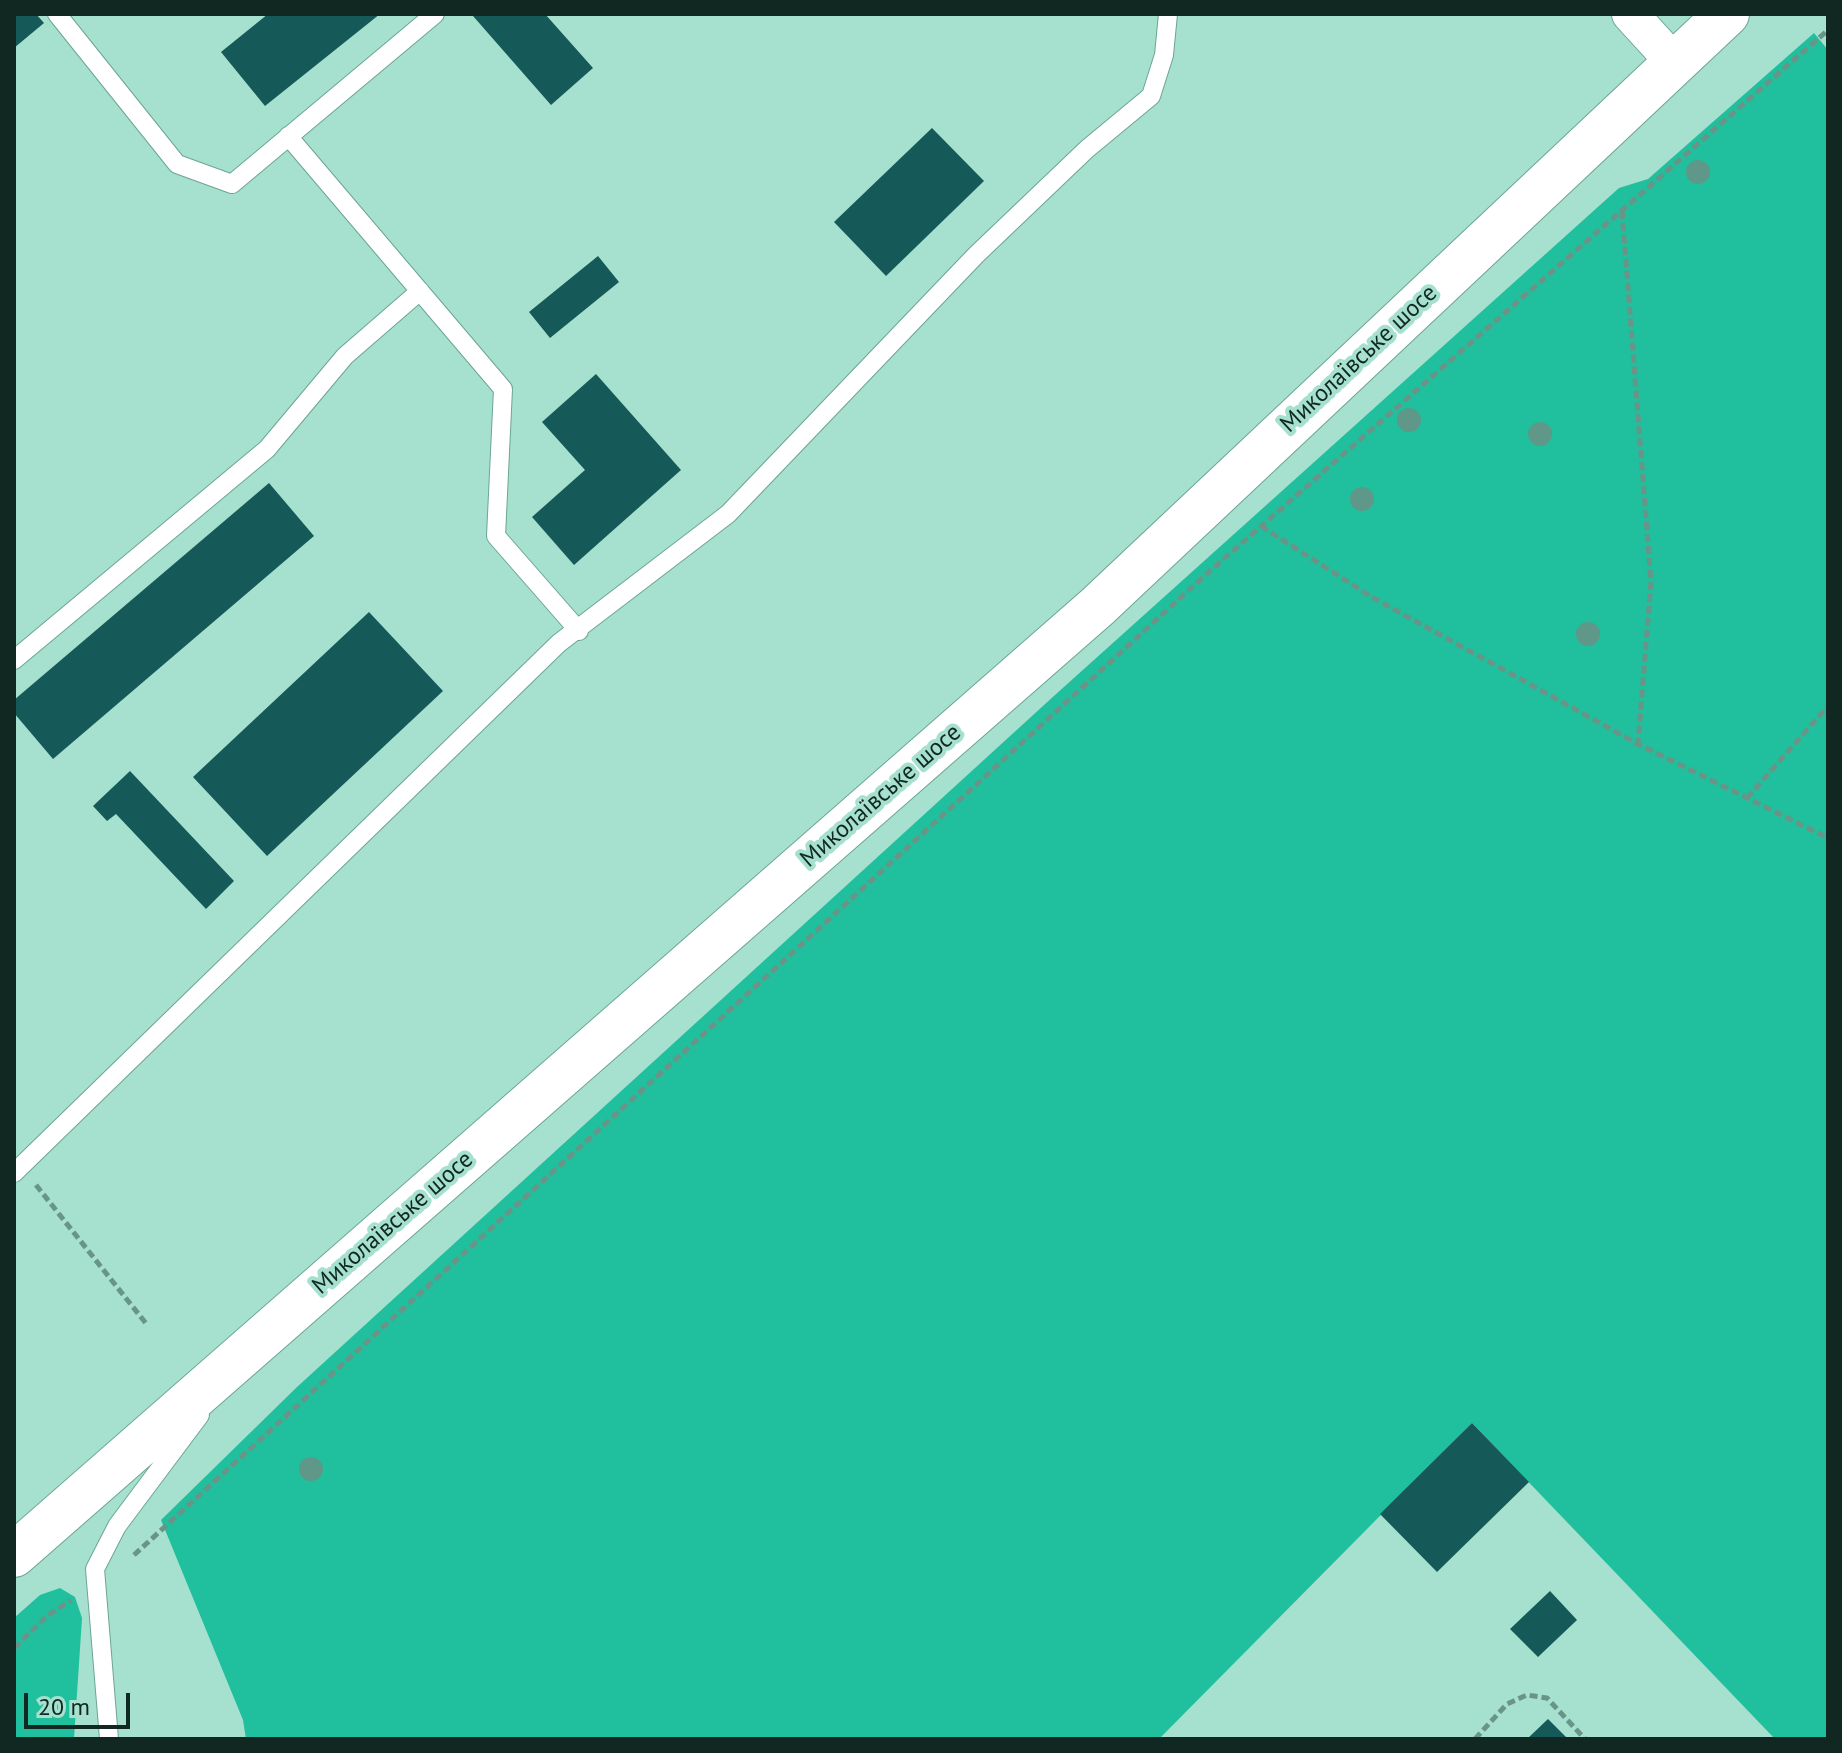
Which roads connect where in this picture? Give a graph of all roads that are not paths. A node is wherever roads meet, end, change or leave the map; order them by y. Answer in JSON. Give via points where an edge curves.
{"nodes":[{"id":1,"x":57,"y":14,"type":"edge"},
{"id":2,"x":435,"y":14,"type":"edge"},
{"id":3,"x":1168,"y":14,"type":"edge"},
{"id":4,"x":1630,"y":14,"type":"edge"},
{"id":5,"x":1727,"y":14,"type":"edge"},
{"id":6,"x":1673,"y":61,"type":"junction"},
{"id":7,"x":288,"y":136,"type":"junction"},
{"id":8,"x":420,"y":291,"type":"junction"},
{"id":9,"x":579,"y":631,"type":"junction"},
{"id":10,"x":14,"y":660,"type":"edge"},
{"id":11,"x":18,"y":1169,"type":"edge"},
{"id":12,"x":250,"y":1348,"type":"junction"},
{"id":13,"x":14,"y":1555,"type":"edge"},
{"id":14,"x":109,"y":1739,"type":"edge"}],
"edges":[{"from":1,"to":7,"type":"lane","via":[[177,164],[232,184]]},
{"from":2,"to":7,"type":"lane"},
{"from":3,"to":9,"type":"lane","via":[[1164,55],[1151,96],[976,255],[728,514]]},
{"from":4,"to":6,"type":"street"},
{"from":5,"to":6,"type":"main road","name":"Миколаївське шосе"},
{"from":6,"to":12,"type":"main road","name":"Миколаївське шосе","via":[[1097,607]]},
{"from":7,"to":8,"type":"lane"},
{"from":8,"to":9,"type":"lane","via":[[503,389],[496,536]]},
{"from":8,"to":10,"type":"lane","via":[[345,356],[267,449]]},
{"from":9,"to":11,"type":"lane","via":[[559,643]]},
{"from":12,"to":13,"type":"main road","name":"Миколаївське шосе"},
{"from":12,"to":14,"type":"lane","via":[[117,1526],[95,1569]]}]}
